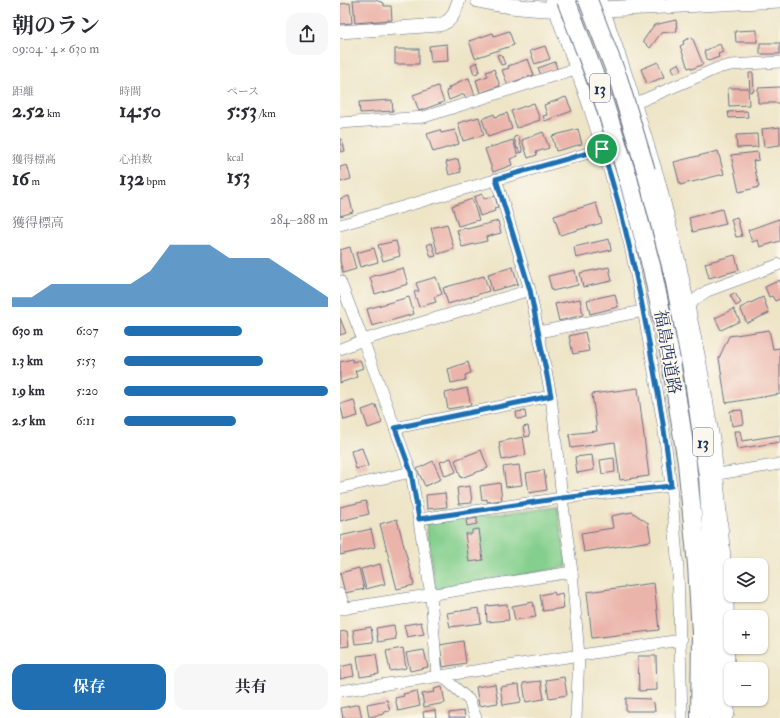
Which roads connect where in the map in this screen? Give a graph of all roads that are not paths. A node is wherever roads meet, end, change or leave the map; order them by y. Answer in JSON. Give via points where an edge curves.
{"nodes":[{"id":1,"x":459,"y":0,"type":"edge"},
{"id":2,"x":478,"y":0,"type":"edge"},
{"id":3,"x":588,"y":0,"type":"edge"},
{"id":4,"x":780,"y":0,"type":"edge"},
{"id":5,"x":558,"y":3,"type":"edge"},
{"id":6,"x":603,"y":5,"type":"edge"},
{"id":7,"x":340,"y":32,"type":"edge"},
{"id":8,"x":780,"y":62,"type":"edge"},
{"id":9,"x":575,"y":69,"type":"junction"},
{"id":10,"x":636,"y":103,"type":"junction"},
{"id":11,"x":340,"y":122,"type":"edge"},
{"id":12,"x":602,"y":149,"type":"junction"},
{"id":13,"x":496,"y":179,"type":"junction"},
{"id":14,"x":340,"y":225,"type":"edge"},
{"id":15,"x":780,"y":264,"type":"edge"},
{"id":16,"x":340,"y":281,"type":"edge"},
{"id":17,"x":530,"y":290,"type":"junction"},
{"id":18,"x":688,"y":304,"type":"junction"},
{"id":19,"x":643,"y":311,"type":"junction"},
{"id":20,"x":539,"y":332,"type":"junction"},
{"id":21,"x":364,"y":340,"type":"junction"},
{"id":22,"x":340,"y":349,"type":"edge"},
{"id":23,"x":551,"y":396,"type":"junction"},
{"id":24,"x":395,"y":428,"type":"junction"},
{"id":25,"x":780,"y":464,"type":"edge"},
{"id":26,"x":411,"y":472,"type":"junction"},
{"id":27,"x":718,"y":474,"type":"junction"},
{"id":28,"x":671,"y":486,"type":"junction"},
{"id":29,"x":340,"y":488,"type":"edge"},
{"id":30,"x":562,"y":498,"type":"junction"},
{"id":31,"x":419,"y":519,"type":"junction"},
{"id":32,"x":572,"y":572,"type":"junction"},
{"id":33,"x":340,"y":594,"type":"edge"},
{"id":34,"x":431,"y":595,"type":"junction"},
{"id":35,"x":342,"y":609,"type":"edge"},
{"id":36,"x":681,"y":640,"type":"junction"},
{"id":37,"x":579,"y":656,"type":"junction"},
{"id":38,"x":440,"y":676,"type":"junction"},
{"id":39,"x":340,"y":691,"type":"edge"},
{"id":40,"x":476,"y":718,"type":"edge"},
{"id":41,"x":576,"y":718,"type":"edge"},
{"id":42,"x":682,"y":718,"type":"edge"},
{"id":43,"x":700,"y":718,"type":"edge"},
{"id":44,"x":718,"y":718,"type":"edge"},
{"id":45,"x":726,"y":718,"type":"edge"}],
"edges":[{"from":1,"to":7,"type":"street","via":[[453,16],[439,25]]},
{"from":2,"to":5,"type":"main road","via":[[501,6]]},
{"from":3,"to":44,"type":"highway","name":"福島西道路","number":"13","bridge":true,"via":[[618,78],[646,171],[674,277],[693,374],[708,476],[716,606]]},
{"from":4,"to":6,"type":"main road"},
{"from":5,"to":6,"type":"main road"},
{"from":5,"to":9,"type":"street"},
{"from":5,"to":43,"type":"highway","name":"福島西道路","number":"13","bridge":true,"via":[[600,87],[654,276],[670,355],[687,463],[697,565],[701,633]]},
{"from":6,"to":10,"type":"street"},
{"from":8,"to":10,"type":"street","via":[[718,68]]},
{"from":9,"to":11,"type":"street","via":[[424,117]]},
{"from":9,"to":12,"type":"street"},
{"from":10,"to":18,"type":"street","via":[[659,179]]},
{"from":12,"to":13,"type":"street"},
{"from":12,"to":19,"type":"street","via":[[630,245]]},
{"from":13,"to":14,"type":"street"},
{"from":13,"to":17,"type":"street"},
{"from":15,"to":18,"type":"street","via":[[708,291]]},
{"from":16,"to":21,"type":"street"},
{"from":17,"to":20,"type":"street"},
{"from":17,"to":21,"type":"street"},
{"from":18,"to":27,"type":"street","via":[[703,372]]},
{"from":19,"to":20,"type":"street"},
{"from":19,"to":28,"type":"street","via":[[664,424]]},
{"from":20,"to":23,"type":"street"},
{"from":21,"to":22,"type":"street"},
{"from":21,"to":24,"type":"street"},
{"from":23,"to":24,"type":"street"},
{"from":23,"to":30,"type":"street"},
{"from":24,"to":26,"type":"street"},
{"from":25,"to":27,"type":"street"},
{"from":26,"to":29,"type":"street"},
{"from":26,"to":31,"type":"street"},
{"from":27,"to":45,"type":"street","via":[[728,593],[729,712]]},
{"from":28,"to":30,"type":"street"},
{"from":28,"to":36,"type":"street"},
{"from":30,"to":31,"type":"street"},
{"from":30,"to":32,"type":"street"},
{"from":31,"to":34,"type":"street"},
{"from":32,"to":34,"type":"street"},
{"from":32,"to":37,"type":"street"},
{"from":33,"to":35,"type":"street"},
{"from":34,"to":35,"type":"street"},
{"from":34,"to":38,"type":"street"},
{"from":36,"to":37,"type":"street"},
{"from":36,"to":42,"type":"street"},
{"from":37,"to":38,"type":"street"},
{"from":37,"to":41,"type":"street"},
{"from":38,"to":39,"type":"street"},
{"from":38,"to":40,"type":"street","via":[[470,700]]}]}
